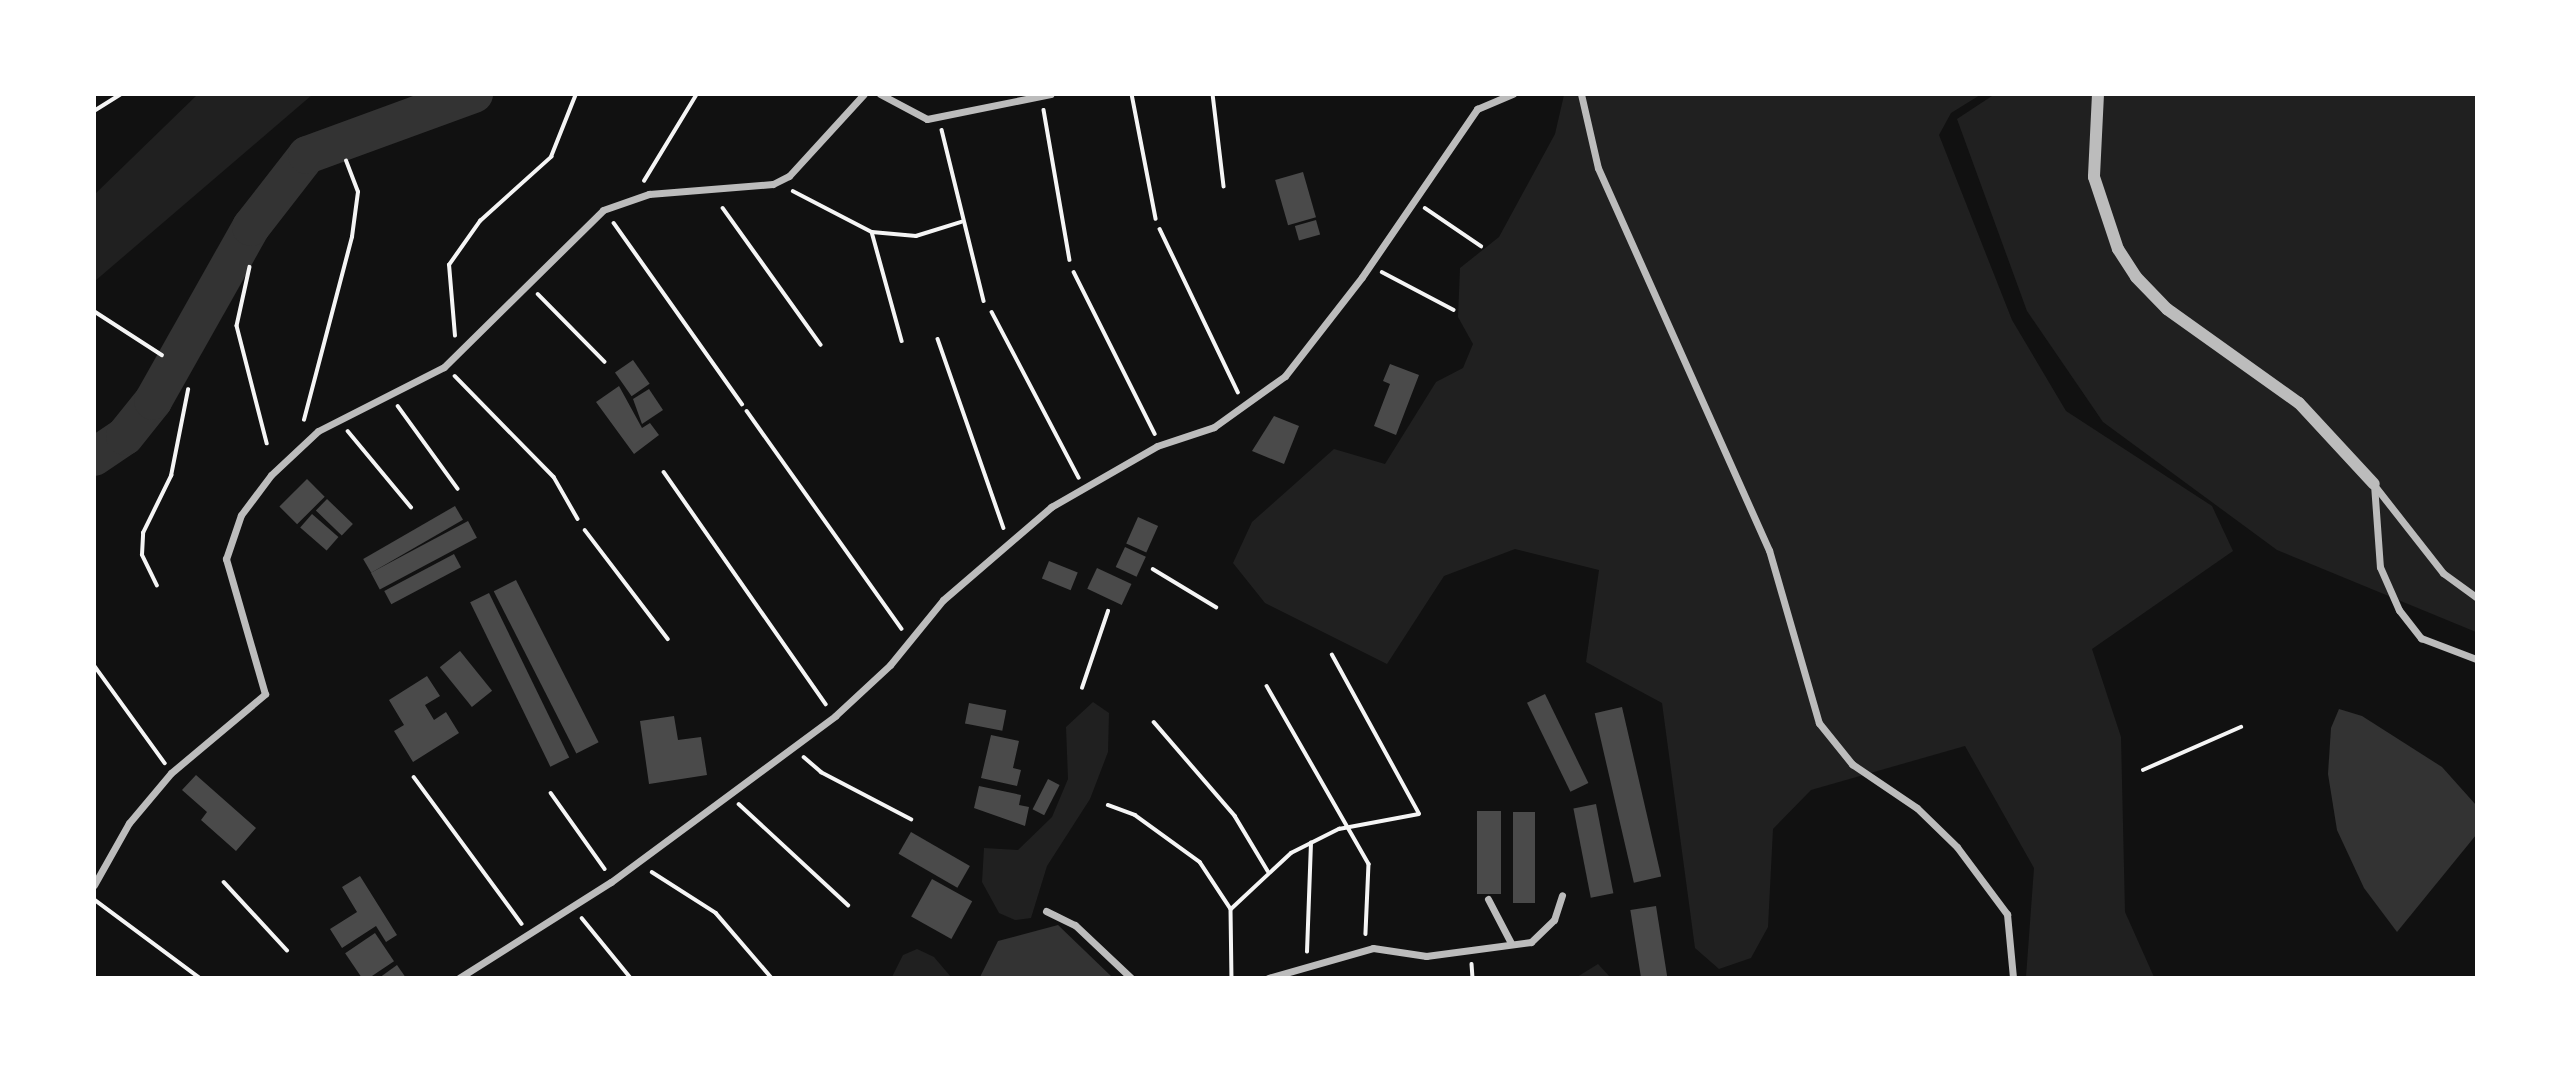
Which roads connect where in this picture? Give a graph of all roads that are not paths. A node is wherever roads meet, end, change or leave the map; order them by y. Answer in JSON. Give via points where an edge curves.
{"nodes":[{"id":1,"x":864,"y":94,"type":"edge"},
{"id":2,"x":880,"y":94,"type":"edge"},
{"id":3,"x":1051,"y":94,"type":"edge"},
{"id":4,"x":1513,"y":94,"type":"edge"},
{"id":5,"x":1581,"y":94,"type":"edge"},
{"id":6,"x":2098,"y":94,"type":"edge"},
{"id":7,"x":2374,"y":484,"type":"junction"},
{"id":8,"x":2476,"y":597,"type":"edge"},
{"id":9,"x":2476,"y":659,"type":"edge"},
{"id":10,"x":94,"y":885,"type":"edge"},
{"id":11,"x":1562,"y":895,"type":"dead end"},
{"id":12,"x":1488,"y":899,"type":"dead end"},
{"id":13,"x":1046,"y":911,"type":"dead end"},
{"id":14,"x":1511,"y":943,"type":"junction"},
{"id":15,"x":459,"y":978,"type":"edge"},
{"id":16,"x":1131,"y":978,"type":"edge"},
{"id":17,"x":1268,"y":978,"type":"edge"},
{"id":18,"x":2013,"y":978,"type":"edge"}],
"edges":[{"from":1,"to":10,"type":"street","via":[[789,176],[774,184],[649,194],[603,210],[570,236],[444,367],[339,418],[271,475],[241,515],[226,559],[265,694],[171,773],[129,823]]},
{"from":2,"to":3,"type":"street","via":[[920,119]]},
{"from":4,"to":15,"type":"street","via":[[1477,109],[1362,277],[1285,376],[1214,427],[1157,446],[1051,507],[943,600],[890,664],[835,716],[611,882]]},
{"from":5,"to":18,"type":"street","via":[[1598,168],[1769,550],[1819,723],[1852,764],[1917,808],[1957,847],[2007,914]]},
{"from":6,"to":7,"type":"street","via":[[2094,177],[2118,249],[2136,277],[2167,309],[2299,403]]},
{"from":7,"to":8,"type":"street","via":[[2443,573]]},
{"from":7,"to":9,"type":"street","via":[[2380,567],[2399,610],[2421,638]]},
{"from":11,"to":14,"type":"street","via":[[1546,931],[1531,942]]},
{"from":12,"to":14,"type":"street"},
{"from":13,"to":16,"type":"street","via":[[1075,925]]},
{"from":14,"to":17,"type":"street","via":[[1454,955],[1373,948],[1339,953]]}]}
